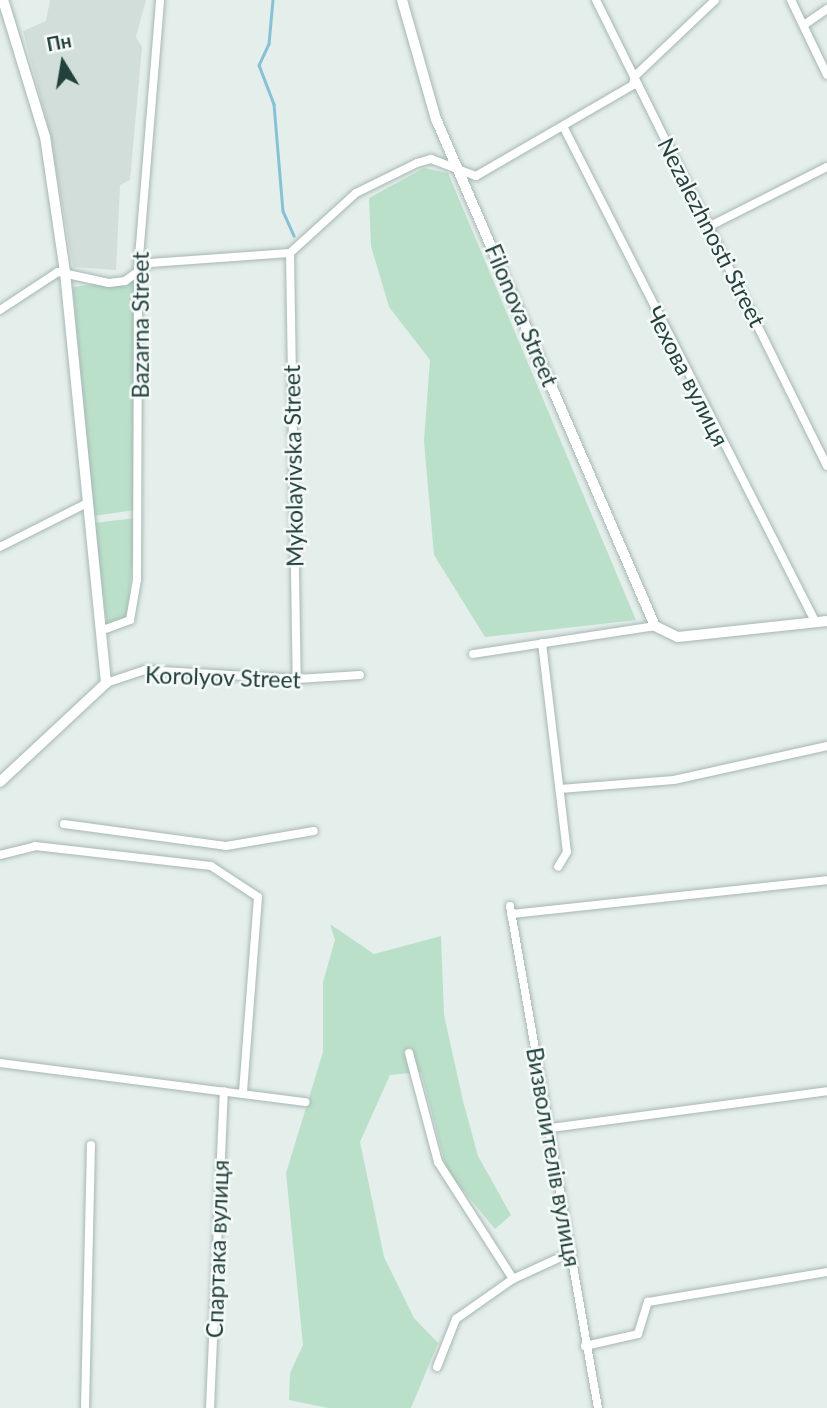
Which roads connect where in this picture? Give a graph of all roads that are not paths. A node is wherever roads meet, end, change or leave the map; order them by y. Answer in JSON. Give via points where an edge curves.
{"nodes":[{"id":1,"x":3,"y":0,"type":"edge"},
{"id":2,"x":160,"y":0,"type":"edge"},
{"id":3,"x":402,"y":0,"type":"edge"},
{"id":4,"x":596,"y":0,"type":"edge"},
{"id":5,"x":715,"y":0,"type":"edge"},
{"id":6,"x":791,"y":0,"type":"edge"},
{"id":7,"x":827,"y":9,"type":"edge"},
{"id":8,"x":804,"y":25,"type":"junction"},
{"id":9,"x":827,"y":75,"type":"edge"},
{"id":10,"x":635,"y":76,"type":"junction"},
{"id":11,"x":564,"y":128,"type":"junction"},
{"id":12,"x":827,"y":167,"type":"edge"},
{"id":13,"x":458,"y":168,"type":"junction"},
{"id":14,"x":710,"y":226,"type":"junction"},
{"id":15,"x":290,"y":253,"type":"junction"},
{"id":16,"x":138,"y":269,"type":"junction"},
{"id":17,"x":65,"y":272,"type":"junction"},
{"id":18,"x":0,"y":310,"type":"edge"},
{"id":19,"x":827,"y":466,"type":"edge"},
{"id":20,"x":87,"y":503,"type":"junction"},
{"id":21,"x":0,"y":547,"type":"edge"},
{"id":22,"x":821,"y":622,"type":"edge"},
{"id":23,"x":655,"y":626,"type":"junction"},
{"id":24,"x":103,"y":630,"type":"junction"},
{"id":25,"x":541,"y":643,"type":"junction"},
{"id":26,"x":473,"y":654,"type":"dead end"},
{"id":27,"x":360,"y":675,"type":"dead end"},
{"id":28,"x":297,"y":680,"type":"junction"},
{"id":29,"x":106,"y":683,"type":"junction"},
{"id":30,"x":827,"y":746,"type":"edge"},
{"id":31,"x":0,"y":782,"type":"edge"},
{"id":32,"x":560,"y":789,"type":"junction"},
{"id":33,"x":64,"y":824,"type":"dead end"},
{"id":34,"x":314,"y":831,"type":"dead end"},
{"id":35,"x":0,"y":855,"type":"edge"},
{"id":36,"x":558,"y":867,"type":"dead end"},
{"id":37,"x":827,"y":880,"type":"edge"},
{"id":38,"x":410,"y":1053,"type":"dead end"},
{"id":39,"x":0,"y":1063,"type":"edge"},
{"id":40,"x":223,"y":1091,"type":"junction"},
{"id":41,"x":827,"y":1091,"type":"edge"},
{"id":42,"x":243,"y":1093,"type":"junction"},
{"id":43,"x":306,"y":1102,"type":"dead end"},
{"id":44,"x":551,"y":1128,"type":"junction"},
{"id":45,"x":91,"y":1145,"type":"dead end"},
{"id":46,"x":572,"y":1252,"type":"junction"},
{"id":47,"x":827,"y":1272,"type":"edge"},
{"id":48,"x":513,"y":1279,"type":"junction"},
{"id":49,"x":585,"y":1346,"type":"junction"},
{"id":50,"x":437,"y":1367,"type":"dead end"},
{"id":51,"x":85,"y":1408,"type":"edge"},
{"id":52,"x":210,"y":1408,"type":"edge"},
{"id":53,"x":598,"y":1408,"type":"edge"}],
"edges":[{"from":1,"to":17,"type":"main road","via":[[44,137]]},
{"from":2,"to":16,"type":"street","name":"Bazarna Street"},
{"from":3,"to":13,"type":"street","name":"Filonova Street","via":[[436,119]]},
{"from":4,"to":10,"type":"street","name":"Nezalezhnosti Street"},
{"from":5,"to":10,"type":"street"},
{"from":6,"to":8,"type":"street"},
{"from":7,"to":8,"type":"street"},
{"from":8,"to":9,"type":"street"},
{"from":10,"to":11,"type":"street","via":[[633,85]]},
{"from":10,"to":14,"type":"street","name":"Nezalezhnosti Street"},
{"from":11,"to":13,"type":"street","via":[[476,176]]},
{"from":11,"to":22,"type":"street","name":"Чехова вулиця"},
{"from":12,"to":14,"type":"street"},
{"from":13,"to":15,"type":"street","via":[[431,159],[356,193]]},
{"from":13,"to":23,"type":"street","name":"Filonova Street"},
{"from":14,"to":19,"type":"street","name":"Nezalezhnosti Street"},
{"from":15,"to":16,"type":"street","via":[[150,263]]},
{"from":15,"to":28,"type":"street","name":"Mykolayivska Street"},
{"from":16,"to":17,"type":"street","via":[[125,281],[108,283],[75,280]]},
{"from":16,"to":24,"type":"street","name":"Bazarna Street","via":[[137,579],[130,620]]},
{"from":17,"to":18,"type":"street"},
{"from":17,"to":20,"type":"main road"},
{"from":20,"to":21,"type":"street"},
{"from":20,"to":24,"type":"main road"},
{"from":22,"to":23,"type":"street","via":[[678,637]]},
{"from":23,"to":25,"type":"street"},
{"from":24,"to":29,"type":"main road"},
{"from":25,"to":26,"type":"street"},
{"from":25,"to":32,"type":"street"},
{"from":27,"to":28,"type":"street","name":"Korolyov Street"},
{"from":28,"to":29,"type":"street","name":"Korolyov Street","via":[[145,670]]},
{"from":29,"to":31,"type":"main road","name":"Korolyov Street"},
{"from":30,"to":32,"type":"street","via":[[674,780]]},
{"from":32,"to":36,"type":"street","via":[[567,852]]},
{"from":33,"to":34,"type":"street","via":[[226,846]]},
{"from":35,"to":42,"type":"street","via":[[35,846],[211,866],[258,897]]},
{"from":37,"to":44,"type":"street","name":"Визволителів вулиця","via":[[510,910]]},
{"from":38,"to":48,"type":"street","via":[[438,1162]]},
{"from":39,"to":40,"type":"street"},
{"from":40,"to":42,"type":"street"},
{"from":40,"to":52,"type":"street","name":"Спартака вулиця"},
{"from":41,"to":44,"type":"street"},
{"from":42,"to":43,"type":"street"},
{"from":44,"to":46,"type":"street","name":"Визволителів вулиця"},
{"from":45,"to":51,"type":"street"},
{"from":46,"to":48,"type":"street"},
{"from":46,"to":49,"type":"street","name":"Визволителів вулиця"},
{"from":47,"to":49,"type":"street","via":[[648,1302],[638,1334]]},
{"from":48,"to":50,"type":"street","via":[[456,1319]]},
{"from":49,"to":53,"type":"street","name":"Визволителів вулиця"}]}
